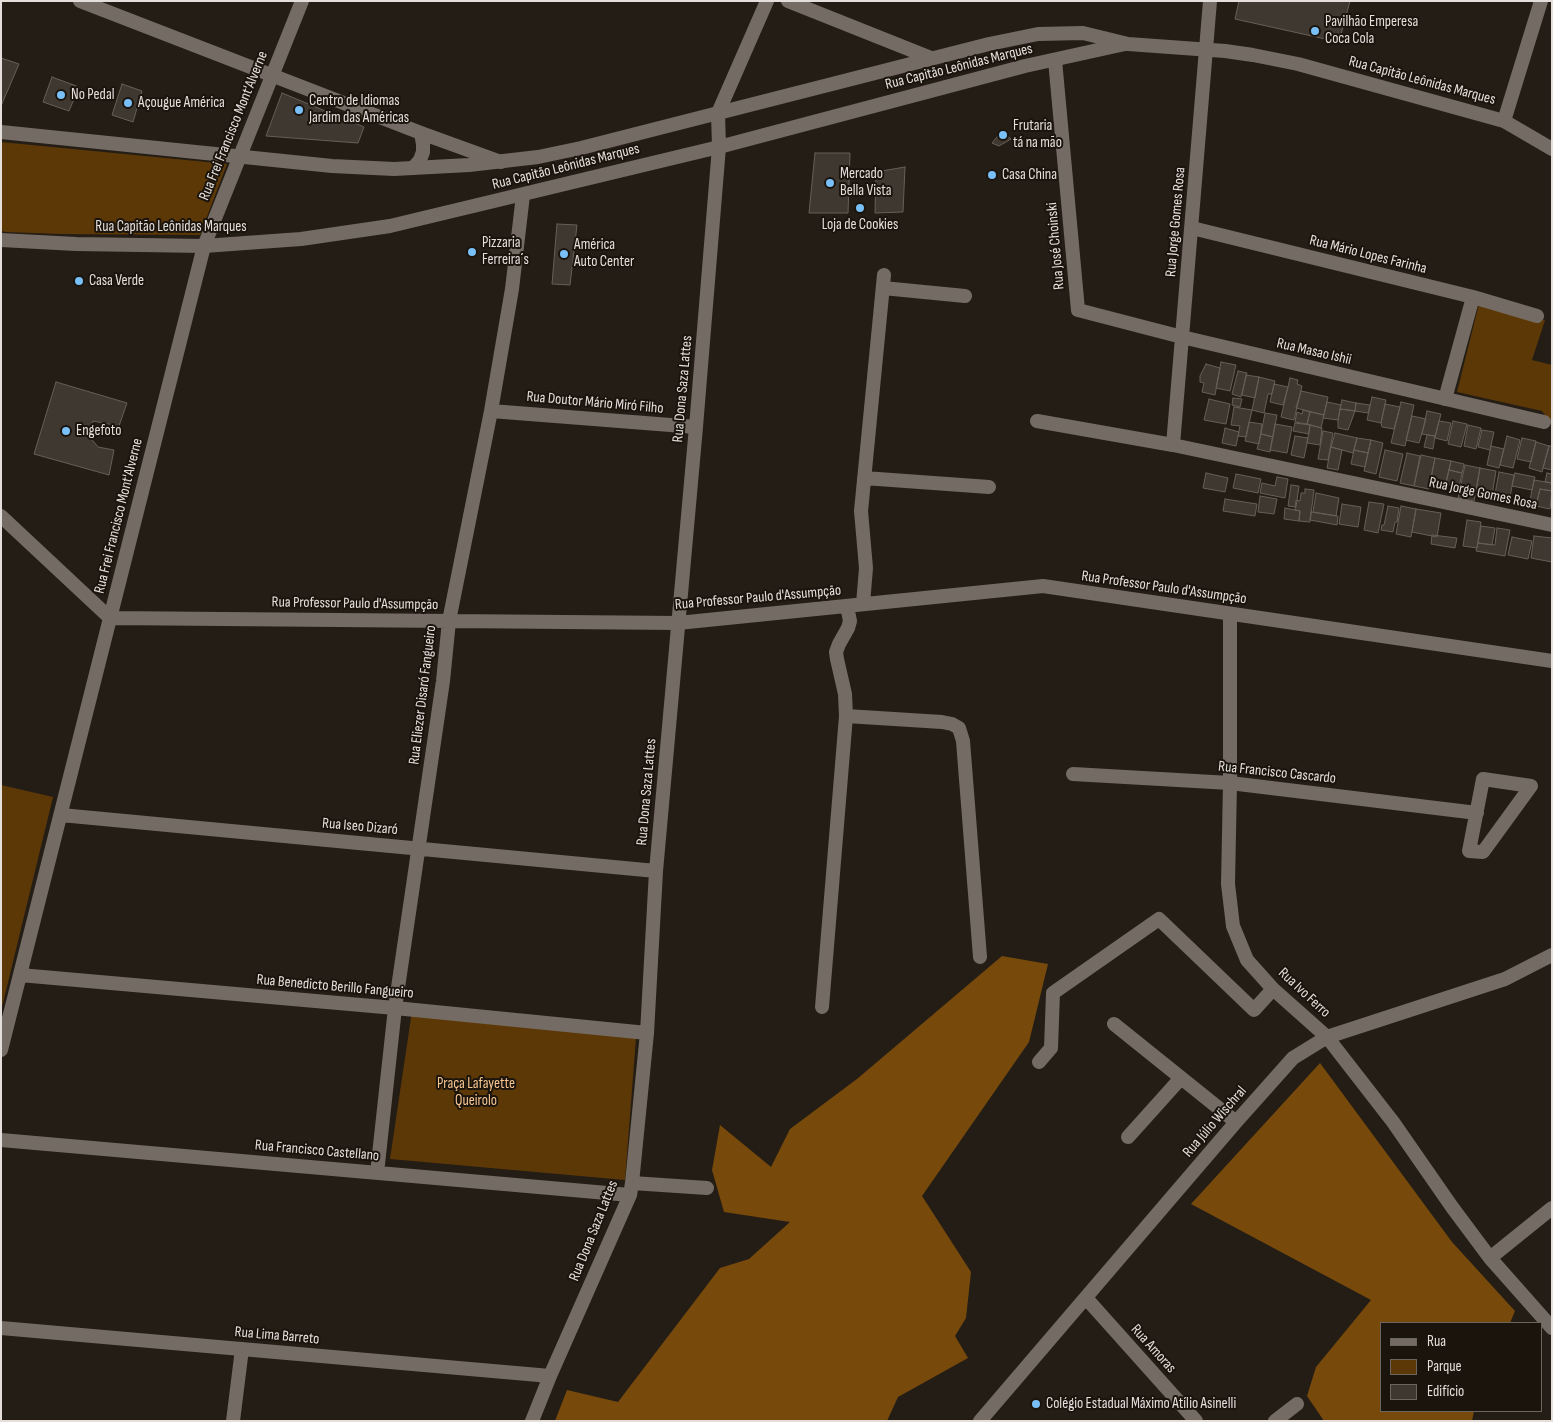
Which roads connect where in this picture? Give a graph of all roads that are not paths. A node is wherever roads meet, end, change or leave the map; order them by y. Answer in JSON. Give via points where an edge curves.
{"nodes":[{"id":1,"x":80,"y":1,"type":"edge"},
{"id":2,"x":302,"y":1,"type":"edge"},
{"id":3,"x":766,"y":1,"type":"edge"},
{"id":4,"x":788,"y":1,"type":"edge"},
{"id":5,"x":1210,"y":1,"type":"edge"},
{"id":6,"x":1540,"y":1,"type":"edge"},
{"id":7,"x":1128,"y":44,"type":"junction"},
{"id":8,"x":1206,"y":49,"type":"junction"},
{"id":9,"x":931,"y":58,"type":"junction"},
{"id":10,"x":1055,"y":60,"type":"junction"},
{"id":11,"x":272,"y":76,"type":"junction"},
{"id":12,"x":718,"y":113,"type":"junction"},
{"id":13,"x":1504,"y":120,"type":"junction"},
{"id":14,"x":1,"y":132,"type":"edge"},
{"id":15,"x":420,"y":133,"type":"junction"},
{"id":16,"x":719,"y":147,"type":"junction"},
{"id":17,"x":1552,"y":149,"type":"edge"},
{"id":18,"x":240,"y":157,"type":"junction"},
{"id":19,"x":501,"y":162,"type":"junction"},
{"id":20,"x":413,"y":168,"type":"junction"},
{"id":21,"x":523,"y":195,"type":"junction"},
{"id":22,"x":1192,"y":228,"type":"junction"},
{"id":23,"x":1,"y":240,"type":"edge"},
{"id":24,"x":204,"y":246,"type":"junction"},
{"id":25,"x":965,"y":296,"type":"dead end"},
{"id":26,"x":1473,"y":297,"type":"junction"},
{"id":27,"x":1078,"y":310,"type":"joint"},
{"id":28,"x":1537,"y":316,"type":"dead end"},
{"id":29,"x":1182,"y":337,"type":"junction"},
{"id":30,"x":1446,"y":399,"type":"junction"},
{"id":31,"x":491,"y":411,"type":"junction"},
{"id":32,"x":1037,"y":421,"type":"dead end"},
{"id":33,"x":1544,"y":422,"type":"dead end"},
{"id":34,"x":696,"y":428,"type":"junction"},
{"id":35,"x":1173,"y":445,"type":"junction"},
{"id":36,"x":864,"y":478,"type":"junction"},
{"id":37,"x":988,"y":487,"type":"dead end"},
{"id":38,"x":1,"y":516,"type":"edge"},
{"id":39,"x":1552,"y":524,"type":"edge"},
{"id":40,"x":863,"y":604,"type":"junction"},
{"id":41,"x":847,"y":606,"type":"junction"},
{"id":42,"x":1230,"y":614,"type":"junction"},
{"id":43,"x":110,"y":618,"type":"junction"},
{"id":44,"x":449,"y":621,"type":"junction"},
{"id":45,"x":678,"y":623,"type":"junction"},
{"id":46,"x":1552,"y":661,"type":"edge"},
{"id":47,"x":846,"y":716,"type":"junction"},
{"id":48,"x":1073,"y":774,"type":"dead end"},
{"id":49,"x":1230,"y":783,"type":"junction"},
{"id":50,"x":1476,"y":813,"type":"junction"},
{"id":51,"x":60,"y":815,"type":"junction"},
{"id":52,"x":418,"y":849,"type":"junction"},
{"id":53,"x":656,"y":871,"type":"junction"},
{"id":54,"x":1552,"y":954,"type":"edge"},
{"id":55,"x":980,"y":957,"type":"dead end"},
{"id":56,"x":20,"y":975,"type":"junction"},
{"id":57,"x":1274,"y":989,"type":"junction"},
{"id":58,"x":822,"y":1007,"type":"dead end"},
{"id":59,"x":394,"y":1008,"type":"junction"},
{"id":60,"x":1114,"y":1024,"type":"dead end"},
{"id":61,"x":647,"y":1033,"type":"junction"},
{"id":62,"x":1327,"y":1037,"type":"junction"},
{"id":63,"x":1,"y":1050,"type":"edge"},
{"id":64,"x":1039,"y":1062,"type":"dead end"},
{"id":65,"x":1181,"y":1078,"type":"junction"},
{"id":66,"x":1236,"y":1122,"type":"junction"},
{"id":67,"x":1128,"y":1137,"type":"dead end"},
{"id":68,"x":1,"y":1140,"type":"edge"},
{"id":69,"x":377,"y":1173,"type":"junction"},
{"id":70,"x":707,"y":1188,"type":"dead end"},
{"id":71,"x":631,"y":1189,"type":"junction"},
{"id":72,"x":1552,"y":1208,"type":"edge"},
{"id":73,"x":1490,"y":1258,"type":"junction"},
{"id":74,"x":1086,"y":1298,"type":"junction"},
{"id":75,"x":1,"y":1328,"type":"edge"},
{"id":76,"x":1552,"y":1328,"type":"edge"},
{"id":77,"x":242,"y":1349,"type":"junction"},
{"id":78,"x":550,"y":1376,"type":"junction"},
{"id":79,"x":1297,"y":1404,"type":"dead end"},
{"id":80,"x":233,"y":1421,"type":"edge"},
{"id":81,"x":532,"y":1421,"type":"edge"},
{"id":82,"x":980,"y":1421,"type":"edge"},
{"id":83,"x":1196,"y":1421,"type":"edge"},
{"id":84,"x":1275,"y":1421,"type":"edge"}],
"edges":[{"from":1,"to":11,"type":"street"},
{"from":2,"to":11,"type":"street","name":"Rua Frei Francisco Mont'Alverne"},
{"from":3,"to":12,"type":"street"},
{"from":4,"to":9,"type":"street"},
{"from":5,"to":8,"type":"street","name":"Rua Jorge Gomes Rosa"},
{"from":6,"to":13,"type":"street"},
{"from":7,"to":8,"type":"street","name":"Rua Capitão Leônidas Marques"},
{"from":7,"to":9,"type":"street","name":"Rua Capitão Leônidas Marques","via":[[1083,33],[1038,34]]},
{"from":7,"to":10,"type":"street","name":"Rua Capitão Leônidas Marques"},
{"from":8,"to":13,"type":"street","name":"Rua Capitão Leônidas Marques","via":[[1298,64]]},
{"from":8,"to":22,"type":"street","name":"Rua Jorge Gomes Rosa"},
{"from":9,"to":12,"type":"street","name":"Rua Capitão Leônidas Marques"},
{"from":10,"to":16,"type":"street","name":"Rua Capitão Leônidas Marques"},
{"from":10,"to":27,"type":"street","name":"Rua José Choinski"},
{"from":11,"to":15,"type":"street"},
{"from":11,"to":18,"type":"street","name":"Rua Frei Francisco Mont'Alverne"},
{"from":12,"to":16,"type":"street","name":"Rua Dona Saza Lattes"},
{"from":12,"to":19,"type":"street","name":"Rua Capitão Leônidas Marques","via":[[588,147]]},
{"from":13,"to":17,"type":"street","name":"Rua Capitão Leônidas Marques"},
{"from":14,"to":18,"type":"street","name":"Rua Capitão Leônidas Marques"},
{"from":15,"to":19,"type":"street"},
{"from":15,"to":20,"type":"street","via":[[423,152]]},
{"from":16,"to":21,"type":"street","name":"Rua Capitão Leônidas Marques"},
{"from":16,"to":34,"type":"street","name":"Rua Dona Saza Lattes"},
{"from":18,"to":20,"type":"street","name":"Rua Capitão Leônidas Marques","via":[[332,166]]},
{"from":18,"to":24,"type":"street","name":"Rua Frei Francisco Mont'Alverne"},
{"from":19,"to":20,"type":"street","name":"Rua Capitão Leônidas Marques"},
{"from":21,"to":24,"type":"street","name":"Rua Capitão Leônidas Marques","via":[[390,226],[340,234]]},
{"from":21,"to":31,"type":"street","name":"Rua Eliezer Disaró Fangueiro","via":[[512,288]]},
{"from":22,"to":26,"type":"street","name":"Rua Mário Lopes Farinha"},
{"from":22,"to":29,"type":"street","name":"Rua Jorge Gomes Rosa"},
{"from":23,"to":24,"type":"street","name":"Rua Capitão Leônidas Marques"},
{"from":24,"to":43,"type":"street","name":"Rua Frei Francisco Mont'Alverne"},
{"from":25,"to":36,"type":"street","via":[[884,282]]},
{"from":26,"to":28,"type":"street","name":"Rua Mário Lopes Farinha"},
{"from":26,"to":30,"type":"street"},
{"from":27,"to":29,"type":"street","name":"Rua Masao Ishii"},
{"from":29,"to":30,"type":"street","name":"Rua Masao Ishii"},
{"from":29,"to":35,"type":"street","name":"Rua Jorge Gomes Rosa"},
{"from":30,"to":33,"type":"street","name":"Rua Masao Ishii"},
{"from":31,"to":34,"type":"street","name":"Rua Doutor Mário Miró Filho"},
{"from":31,"to":44,"type":"street","name":"Rua Eliezer Disaró Fangueiro"},
{"from":32,"to":35,"type":"street","name":"Rua Jorge Gomes Rosa"},
{"from":34,"to":45,"type":"street","name":"Rua Dona Saza Lattes"},
{"from":35,"to":39,"type":"street","name":"Rua Jorge Gomes Rosa"},
{"from":36,"to":37,"type":"street"},
{"from":36,"to":40,"type":"street","via":[[861,519],[866,568]]},
{"from":38,"to":43,"type":"street"},
{"from":40,"to":41,"type":"street","name":"Rua Professor Paulo d'Assumpção"},
{"from":40,"to":42,"type":"street","name":"Rua Professor Paulo d'Assumpção","via":[[1043,586]]},
{"from":41,"to":45,"type":"street","name":"Rua Professor Paulo d'Assumpção"},
{"from":41,"to":47,"type":"street","via":[[850,621],[836,652]]},
{"from":42,"to":46,"type":"street","name":"Rua Professor Paulo d'Assumpção"},
{"from":42,"to":49,"type":"street","name":"Rua Ivo Ferro"},
{"from":43,"to":44,"type":"street","name":"Rua Professor Paulo d'Assumpção"},
{"from":43,"to":51,"type":"street","name":"Rua Frei Francisco Mont'Alverne"},
{"from":44,"to":45,"type":"street","name":"Rua Professor Paulo d'Assumpção"},
{"from":44,"to":52,"type":"street","name":"Rua Eliezer Disaró Fangueiro"},
{"from":45,"to":53,"type":"street","name":"Rua Dona Saza Lattes"},
{"from":47,"to":55,"type":"street","via":[[942,722],[959,728],[963,741]]},
{"from":47,"to":58,"type":"street"},
{"from":48,"to":49,"type":"street","name":"Rua Francisco Cascardo"},
{"from":49,"to":50,"type":"street","name":"Rua Francisco Cascardo"},
{"from":49,"to":57,"type":"street","name":"Rua Ivo Ferro","via":[[1228,884],[1233,926],[1247,960]]},
{"from":50,"to":50,"type":"street","via":[[1483,779],[1531,786],[1483,852],[1469,851]]},
{"from":51,"to":52,"type":"street","name":"Rua Iseo Dizaró"},
{"from":51,"to":56,"type":"street","name":"Rua Frei Francisco Mont'Alverne"},
{"from":52,"to":53,"type":"street","name":"Rua Iseo Dizaró"},
{"from":52,"to":59,"type":"street","name":"Rua Eliezer Disaró Fangueiro"},
{"from":53,"to":61,"type":"street","name":"Rua Dona Saza Lattes"},
{"from":54,"to":62,"type":"street","name":"Rua Júlio Wischral","via":[[1505,979]]},
{"from":56,"to":59,"type":"street","name":"Rua Benedicto Berillo Fangueiro"},
{"from":56,"to":63,"type":"street","name":"Rua Frei Francisco Mont'Alverne"},
{"from":57,"to":62,"type":"street","name":"Rua Ivo Ferro"},
{"from":57,"to":64,"type":"street","via":[[1254,1010],[1159,919],[1053,993],[1051,1048]]},
{"from":59,"to":61,"type":"street","name":"Rua Benedicto Berillo Fangueiro"},
{"from":59,"to":69,"type":"street","name":"Rua Eliezer Disaró Fangueiro"},
{"from":60,"to":65,"type":"street"},
{"from":61,"to":71,"type":"street","name":"Rua Dona Saza Lattes"},
{"from":62,"to":66,"type":"street","name":"Rua Júlio Wischral","via":[[1293,1058]]},
{"from":62,"to":73,"type":"street","name":"Rua Ivo Ferro","via":[[1393,1122]]},
{"from":65,"to":66,"type":"street"},
{"from":65,"to":67,"type":"street"},
{"from":66,"to":74,"type":"street","name":"Rua Júlio Wischral"},
{"from":68,"to":69,"type":"street","name":"Rua Francisco Castellano"},
{"from":69,"to":71,"type":"street","name":"Rua Francisco Castellano"},
{"from":70,"to":71,"type":"street","name":"Rua Francisco Castellano"},
{"from":71,"to":78,"type":"street","name":"Rua Dona Saza Lattes"},
{"from":72,"to":73,"type":"street"},
{"from":73,"to":76,"type":"street","name":"Rua Ivo Ferro"},
{"from":74,"to":82,"type":"street","name":"Rua Júlio Wischral"},
{"from":74,"to":83,"type":"street","name":"Rua Amoras"},
{"from":75,"to":77,"type":"street","name":"Rua Lima Barreto"},
{"from":77,"to":78,"type":"street","name":"Rua Lima Barreto"},
{"from":77,"to":80,"type":"street"},
{"from":78,"to":81,"type":"street","name":"Rua Dona Saza Lattes"},
{"from":79,"to":84,"type":"street"}]}
